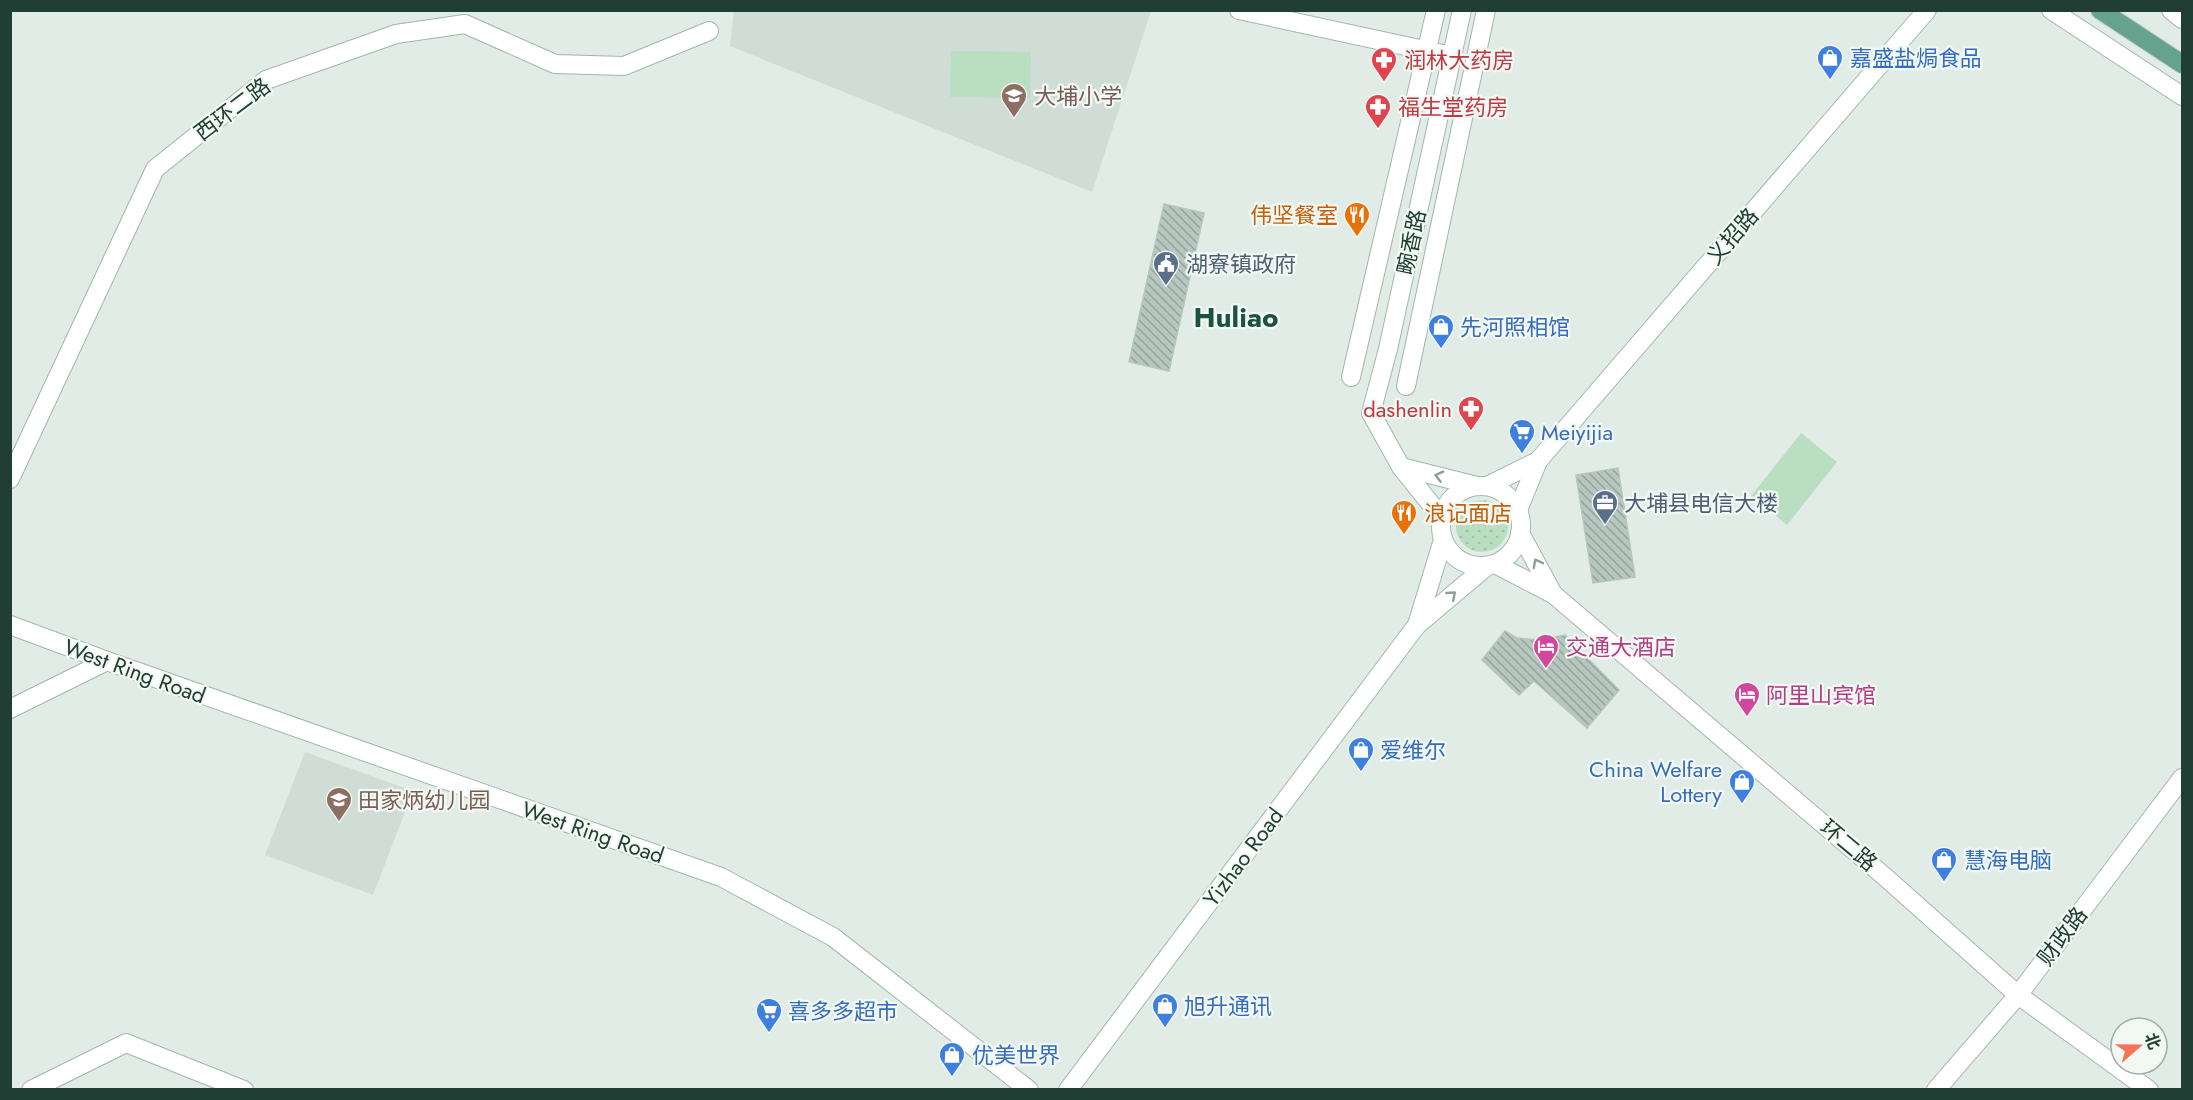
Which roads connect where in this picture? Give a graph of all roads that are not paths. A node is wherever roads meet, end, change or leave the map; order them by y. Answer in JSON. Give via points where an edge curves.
{"nodes":[{"id":1,"x":1239,"y":10,"type":"edge"},
{"id":2,"x":1436,"y":10,"type":"edge"},
{"id":3,"x":1461,"y":10,"type":"edge"},
{"id":4,"x":1486,"y":10,"type":"edge"},
{"id":5,"x":1927,"y":10,"type":"edge"},
{"id":6,"x":2051,"y":10,"type":"edge"},
{"id":7,"x":2100,"y":10,"type":"edge"},
{"id":8,"x":2119,"y":10,"type":"edge"},
{"id":9,"x":2170,"y":10,"type":"edge"},
{"id":10,"x":2182,"y":19,"type":"edge"},
{"id":11,"x":709,"y":31,"type":"dead end"},
{"id":12,"x":1427,"y":50,"type":"junction"},
{"id":13,"x":2182,"y":52,"type":"edge"},
{"id":14,"x":1452,"y":56,"type":"junction"},
{"id":15,"x":2182,"y":64,"type":"edge"},
{"id":16,"x":2182,"y":96,"type":"edge"},
{"id":17,"x":1351,"y":377,"type":"dead end"},
{"id":18,"x":1406,"y":386,"type":"dead end"},
{"id":19,"x":1538,"y":461,"type":"junction"},
{"id":20,"x":1401,"y":467,"type":"junction"},
{"id":21,"x":10,"y":479,"type":"edge"},
{"id":22,"x":1482,"y":486,"type":"junction"},
{"id":23,"x":1518,"y":510,"type":"junction"},
{"id":24,"x":1442,"y":518,"type":"junction"},
{"id":25,"x":1520,"y":533,"type":"junction"},
{"id":26,"x":1443,"y":540,"type":"junction"},
{"id":27,"x":1491,"y":565,"type":"junction"},
{"id":28,"x":1553,"y":594,"type":"junction"},
{"id":29,"x":10,"y":625,"type":"edge"},
{"id":30,"x":1418,"y":625,"type":"junction"},
{"id":31,"x":107,"y":661,"type":"junction"},
{"id":32,"x":10,"y":709,"type":"edge"},
{"id":33,"x":2182,"y":778,"type":"edge"},
{"id":34,"x":2018,"y":995,"type":"junction"},
{"id":35,"x":31,"y":1089,"type":"edge"},
{"id":36,"x":244,"y":1089,"type":"edge"},
{"id":37,"x":1029,"y":1089,"type":"edge"},
{"id":38,"x":1068,"y":1089,"type":"edge"},
{"id":39,"x":1936,"y":1089,"type":"edge"},
{"id":40,"x":2149,"y":1089,"type":"edge"}],
"edges":[{"from":1,"to":12,"type":"street"},
{"from":2,"to":12,"type":"street"},
{"from":3,"to":14,"type":"street","name":"畹香路"},
{"from":4,"to":18,"type":"street"},
{"from":5,"to":19,"type":"street","name":"义招路"},
{"from":6,"to":16,"type":"street"},
{"from":7,"to":15,"type":"main road"},
{"from":8,"to":13,"type":"main road"},
{"from":9,"to":10,"type":"street"},
{"from":11,"to":21,"type":"street","name":"西环二路","via":[[624,66],[555,64],[465,24],[396,34],[266,80],[155,170]]},
{"from":12,"to":14,"type":"street"},
{"from":12,"to":17,"type":"street"},
{"from":14,"to":20,"type":"street","name":"畹香路","via":[[1371,413]]},
{"from":19,"to":22,"type":"street"},
{"from":19,"to":23,"type":"street"},
{"from":22,"to":20,"type":"street","one_way":true},
{"from":20,"to":24,"type":"street","name":"畹香路"},
{"from":22,"to":23,"type":"street","via":[[1506,494]]},
{"from":22,"to":24,"type":"street","via":[[1459,492],[1450,500]]},
{"from":23,"to":25,"type":"street"},
{"from":24,"to":26,"type":"street"},
{"from":25,"to":27,"type":"street","via":[[1513,551]]},
{"from":28,"to":25,"type":"street","one_way":true},
{"from":26,"to":27,"type":"street","via":[[1456,558],[1467,564]]},
{"from":26,"to":30,"type":"street"},
{"from":27,"to":28,"type":"street"},
{"from":30,"to":27,"type":"street","one_way":true},
{"from":28,"to":34,"type":"street","name":"环二路"},
{"from":29,"to":31,"type":"street","name":"West Ring Road"},
{"from":30,"to":38,"type":"street","name":"Yizhao Road"},
{"from":31,"to":32,"type":"street"},
{"from":31,"to":37,"type":"street","name":"West Ring Road","via":[[721,877],[833,937]]},
{"from":33,"to":34,"type":"street","name":"财政路"},
{"from":34,"to":39,"type":"street","name":"财政路"},
{"from":34,"to":40,"type":"street","name":"环二路"},
{"from":35,"to":36,"type":"street","via":[[126,1043]]}]}
